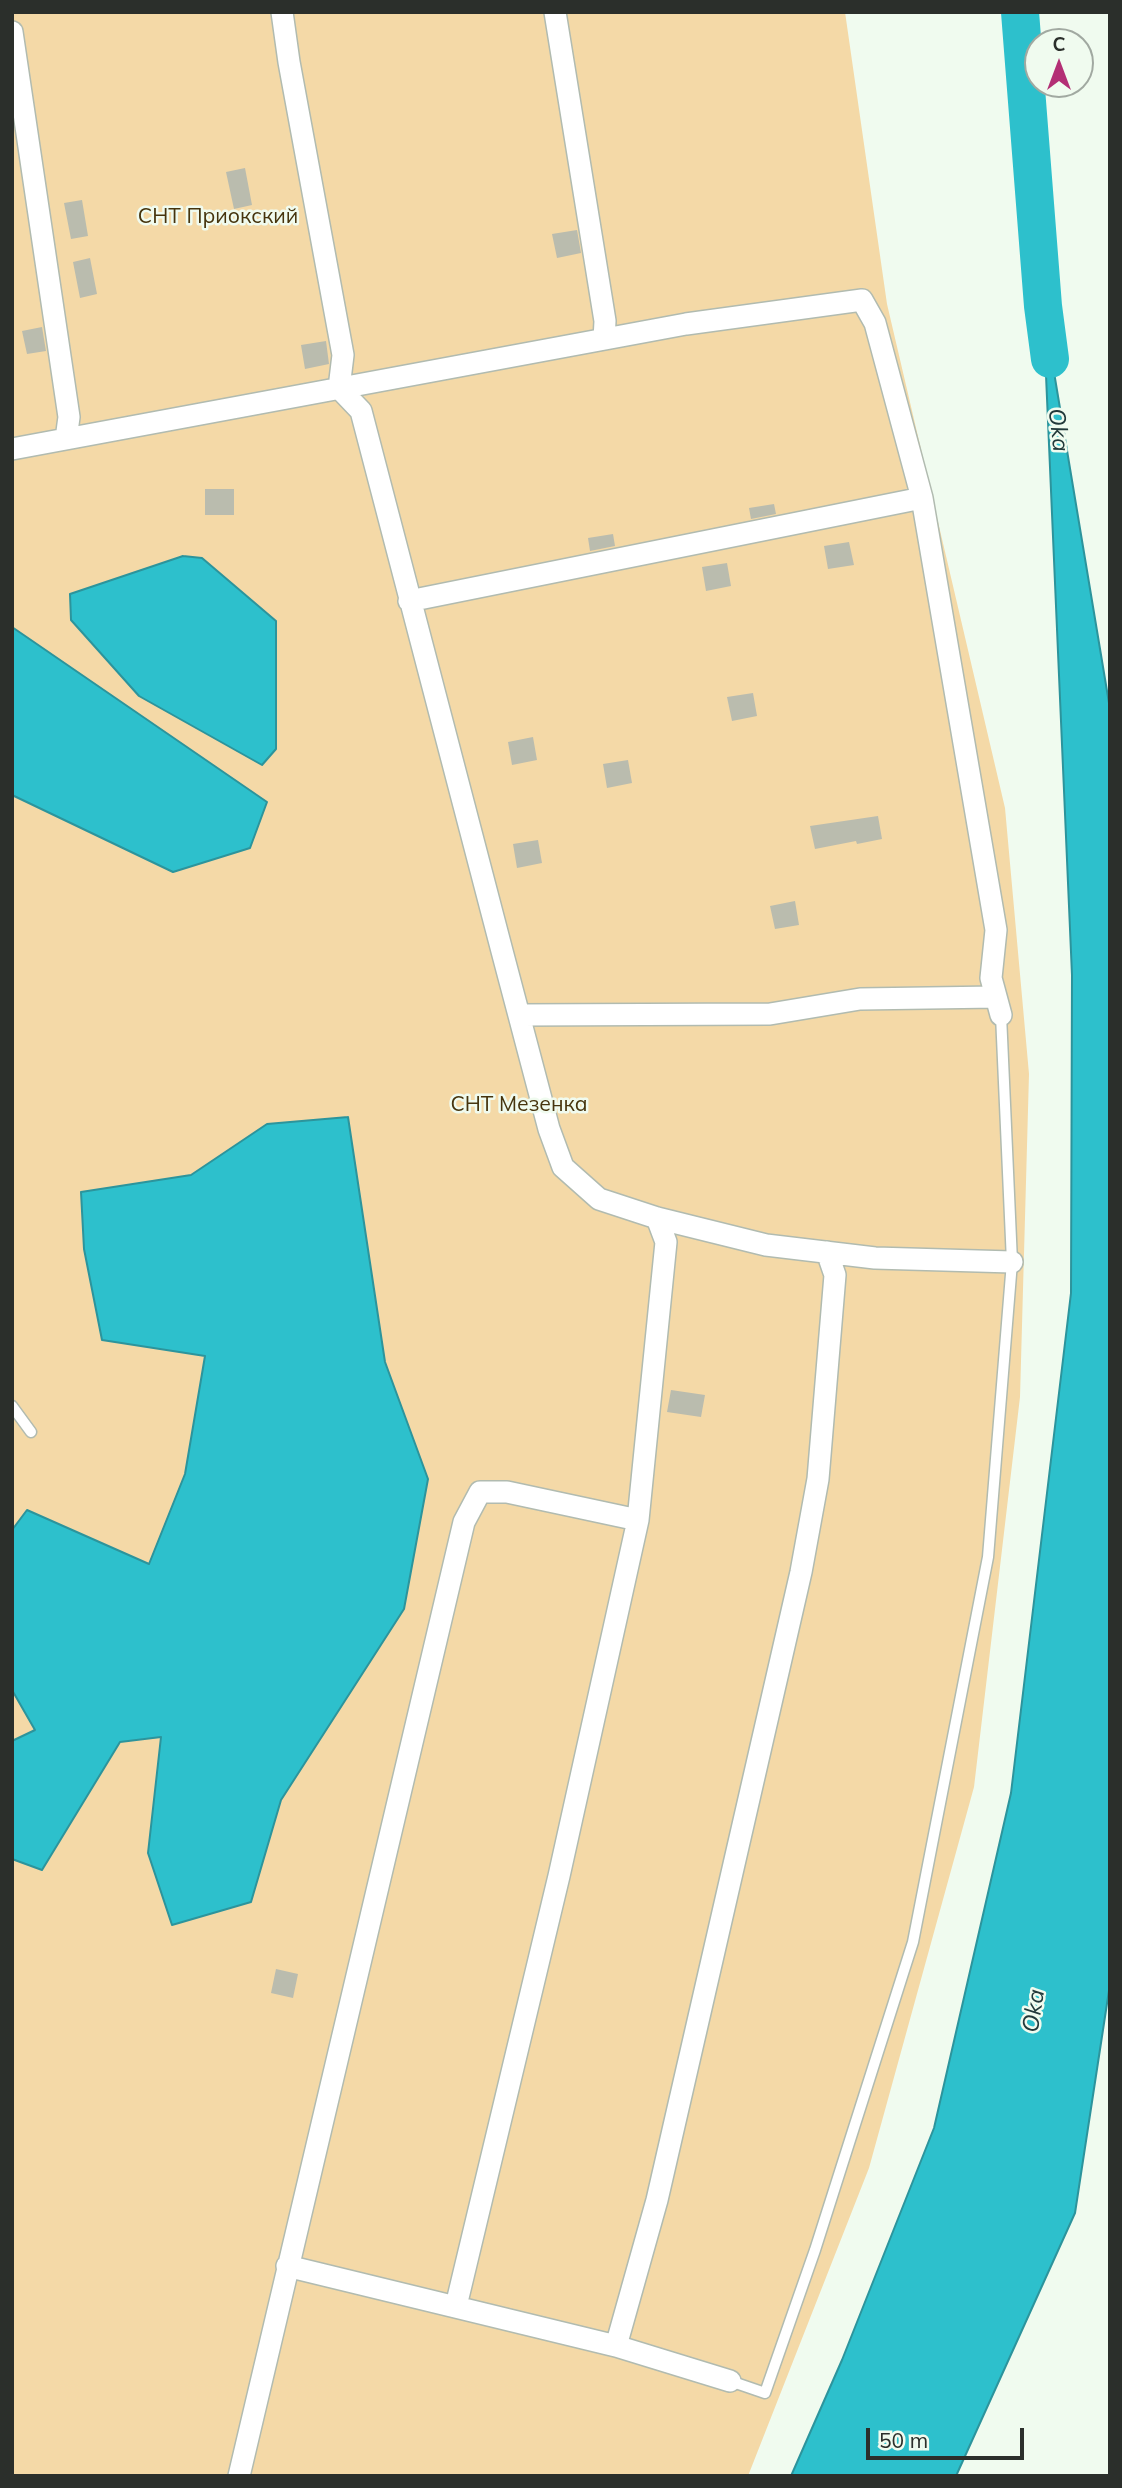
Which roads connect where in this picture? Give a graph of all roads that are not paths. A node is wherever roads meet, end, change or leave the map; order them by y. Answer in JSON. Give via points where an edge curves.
{"nodes":[{"id":1,"x":282,"y":12,"type":"edge"},
{"id":2,"x":555,"y":12,"type":"edge"},
{"id":3,"x":12,"y":32,"type":"edge"},
{"id":4,"x":604,"y":339,"type":"junction"},
{"id":5,"x":340,"y":388,"type":"junction"},
{"id":6,"x":66,"y":439,"type":"junction"},
{"id":7,"x":12,"y":449,"type":"edge"},
{"id":8,"x":922,"y":498,"type":"junction"},
{"id":9,"x":409,"y":601,"type":"junction"},
{"id":10,"x":998,"y":1006,"type":"junction"},
{"id":11,"x":519,"y":1015,"type":"junction"},
{"id":12,"x":657,"y":1219,"type":"junction"},
{"id":13,"x":827,"y":1252,"type":"junction"},
{"id":14,"x":1012,"y":1262,"type":"junction"},
{"id":15,"x":12,"y":1406,"type":"edge"},
{"id":16,"x":31,"y":1432,"type":"dead end"},
{"id":17,"x":638,"y":1520,"type":"junction"},
{"id":18,"x":287,"y":2266,"type":"junction"},
{"id":19,"x":456,"y":2306,"type":"junction"},
{"id":20,"x":616,"y":2346,"type":"junction"},
{"id":21,"x":730,"y":2381,"type":"joint"},
{"id":22,"x":239,"y":2476,"type":"edge"}],
"edges":[{"from":1,"to":5,"type":"street","via":[[343,355]]},
{"from":2,"to":4,"type":"street","via":[[605,321]]},
{"from":3,"to":6,"type":"street","via":[[69,417]]},
{"from":4,"to":5,"type":"street"},
{"from":4,"to":8,"type":"street","via":[[862,300],[875,323]]},
{"from":5,"to":6,"type":"street"},
{"from":5,"to":9,"type":"street","via":[[361,411]]},
{"from":6,"to":7,"type":"street"},
{"from":8,"to":9,"type":"street"},
{"from":8,"to":10,"type":"street","via":[[996,930],[991,978]]},
{"from":9,"to":11,"type":"street"},
{"from":10,"to":11,"type":"street","via":[[860,999],[771,1014]]},
{"from":10,"to":14,"type":"lane"},
{"from":11,"to":12,"type":"street","via":[[563,1167],[599,1199]]},
{"from":12,"to":13,"type":"street","via":[[766,1245]]},
{"from":12,"to":17,"type":"street","via":[[666,1242]]},
{"from":13,"to":14,"type":"street"},
{"from":13,"to":20,"type":"street","via":[[835,1275],[818,1479],[801,1572],[656,2200]]},
{"from":14,"to":21,"type":"lane","via":[[988,1557],[914,1942],[765,2393]]},
{"from":15,"to":16,"type":"lane"},
{"from":17,"to":18,"type":"street","via":[[507,1492],[480,1492],[464,1522]]},
{"from":17,"to":19,"type":"street"},
{"from":18,"to":19,"type":"street"},
{"from":18,"to":22,"type":"street"},
{"from":19,"to":20,"type":"street"},
{"from":20,"to":21,"type":"street"}]}
